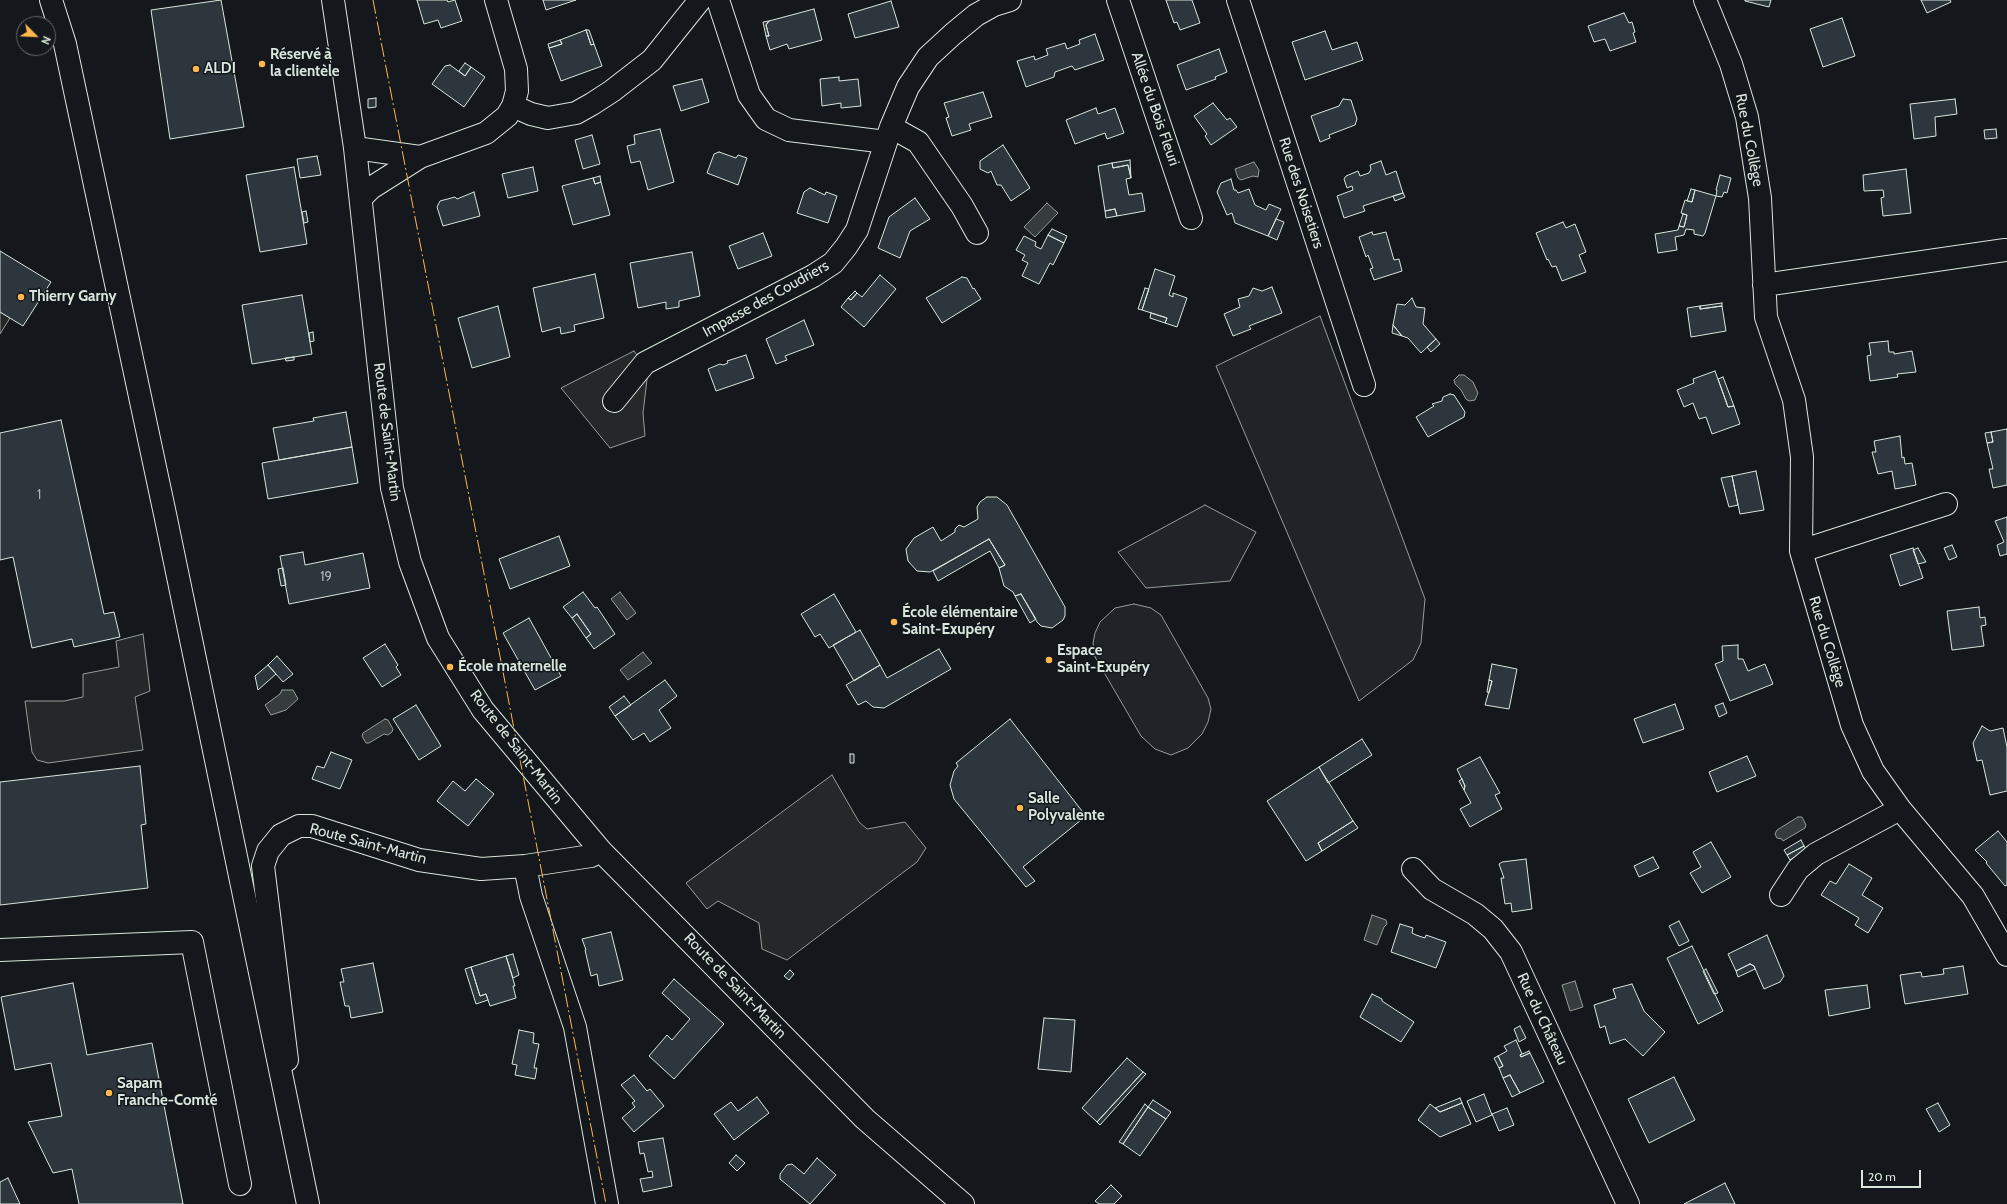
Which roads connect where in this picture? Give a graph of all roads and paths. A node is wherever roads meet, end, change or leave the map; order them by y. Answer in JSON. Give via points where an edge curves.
{"nodes":[{"id":1,"x":51,"y":0,"type":"edge"},
{"id":2,"x":61,"y":0,"type":"edge"},
{"id":3,"x":333,"y":0,"type":"edge"},
{"id":4,"x":496,"y":0,"type":"edge"},
{"id":5,"x":700,"y":0,"type":"edge"},
{"id":6,"x":718,"y":0,"type":"edge"},
{"id":7,"x":1010,"y":0,"type":"edge"},
{"id":8,"x":1118,"y":0,"type":"edge"},
{"id":9,"x":1238,"y":0,"type":"edge"},
{"id":10,"x":1705,"y":0,"type":"edge"},
{"id":11,"x":65,"y":44,"type":"junction"},
{"id":12,"x":514,"y":106,"type":"junction"},
{"id":13,"x":889,"y":134,"type":"junction"},
{"id":14,"x":355,"y":148,"type":"junction"},
{"id":15,"x":420,"y":157,"type":"junction"},
{"id":16,"x":360,"y":198,"type":"junction"},
{"id":17,"x":1191,"y":218,"type":"dead end"},
{"id":18,"x":977,"y":233,"type":"dead end"},
{"id":19,"x":2006,"y":250,"type":"dead end"},
{"id":20,"x":1764,"y":285,"type":"junction"},
{"id":21,"x":1364,"y":385,"type":"dead end"},
{"id":22,"x":614,"y":400,"type":"dead end"},
{"id":23,"x":1946,"y":504,"type":"dead end"},
{"id":24,"x":1801,"y":552,"type":"junction"},
{"id":25,"x":1900,"y":809,"type":"junction"},
{"id":26,"x":602,"y":851,"type":"junction"},
{"id":27,"x":525,"y":866,"type":"junction"},
{"id":28,"x":1413,"y":869,"type":"dead end"},
{"id":29,"x":1781,"y":895,"type":"dead end"},
{"id":30,"x":0,"y":950,"type":"edge"},
{"id":31,"x":2007,"y":955,"type":"edge"},
{"id":32,"x":300,"y":1167,"type":"junction"},
{"id":33,"x":240,"y":1184,"type":"dead end"},
{"id":34,"x":308,"y":1204,"type":"edge"},
{"id":35,"x":607,"y":1204,"type":"edge"},
{"id":36,"x":963,"y":1204,"type":"edge"},
{"id":37,"x":1628,"y":1204,"type":"edge"}],
"edges":[{"from":1,"to":11,"type":"street"},
{"from":2,"to":11,"type":"street"},
{"from":3,"to":14,"type":"street","name":"Route de Saint-Martin"},
{"from":4,"to":12,"type":"street","via":[[516,69],[517,91]]},
{"from":5,"to":12,"type":"street","via":[[652,60],[592,104],[576,113],[548,118]]},
{"from":6,"to":13,"type":"street","via":[[749,95],[766,119],[789,130]]},
{"from":7,"to":13,"type":"street","name":"Impasse des Coudriers","via":[[976,15],[928,57],[908,86]]},
{"from":8,"to":17,"type":"street","name":"Allée du Bois Fleuri"},
{"from":9,"to":21,"type":"street","name":"Rue des Noisetiers"},
{"from":10,"to":20,"type":"street","name":"Rue du Collège","via":[[1731,64],[1747,117],[1760,198]]},
{"from":11,"to":32,"type":"street","via":[[164,506]]},
{"from":12,"to":15,"type":"street","via":[[507,116],[486,133]]},
{"from":13,"to":18,"type":"street","via":[[918,142],[962,206]]},
{"from":13,"to":22,"type":"street","name":"Impasse des Coudriers","via":[[857,230],[833,263],[813,276],[645,362]]},
{"from":14,"to":15,"type":"street"},
{"from":14,"to":16,"type":"street","name":"Route de Saint-Martin"},
{"from":15,"to":16,"type":"street","via":[[371,188]]},
{"from":16,"to":26,"type":"street","name":"Route de Saint-Martin","via":[[392,488],[412,569],[438,638],[483,710]]},
{"from":19,"to":20,"type":"street"},
{"from":20,"to":24,"type":"street","name":"Rue du Collège","via":[[1766,318],[1794,400],[1802,456]]},
{"from":23,"to":24,"type":"street"},
{"from":24,"to":25,"type":"street","name":"Rue du Collège","via":[[1852,725],[1873,771]]},
{"from":25,"to":29,"type":"street","via":[[1816,854],[1798,869]]},
{"from":25,"to":31,"type":"street","name":"Rue du Collège","via":[[1973,896]]},
{"from":26,"to":27,"type":"street","name":"Route Saint-Martin","via":[[591,856]]},
{"from":26,"to":36,"type":"street","name":"Route de Saint-Martin","via":[[865,1119]]},
{"from":27,"to":32,"type":"street","name":"Route Saint-Martin","via":[[481,869],[419,860],[312,826],[299,826],[281,835],[268,851],[263,866]]},
{"from":27,"to":35,"type":"street","via":[[531,896],[575,1027]]},
{"from":28,"to":37,"type":"street","name":"Rue du Château","via":[[1432,889],[1476,914],[1493,929],[1511,952]]},
{"from":30,"to":33,"type":"street","via":[[192,942]]},
{"from":32,"to":34,"type":"street"}]}
